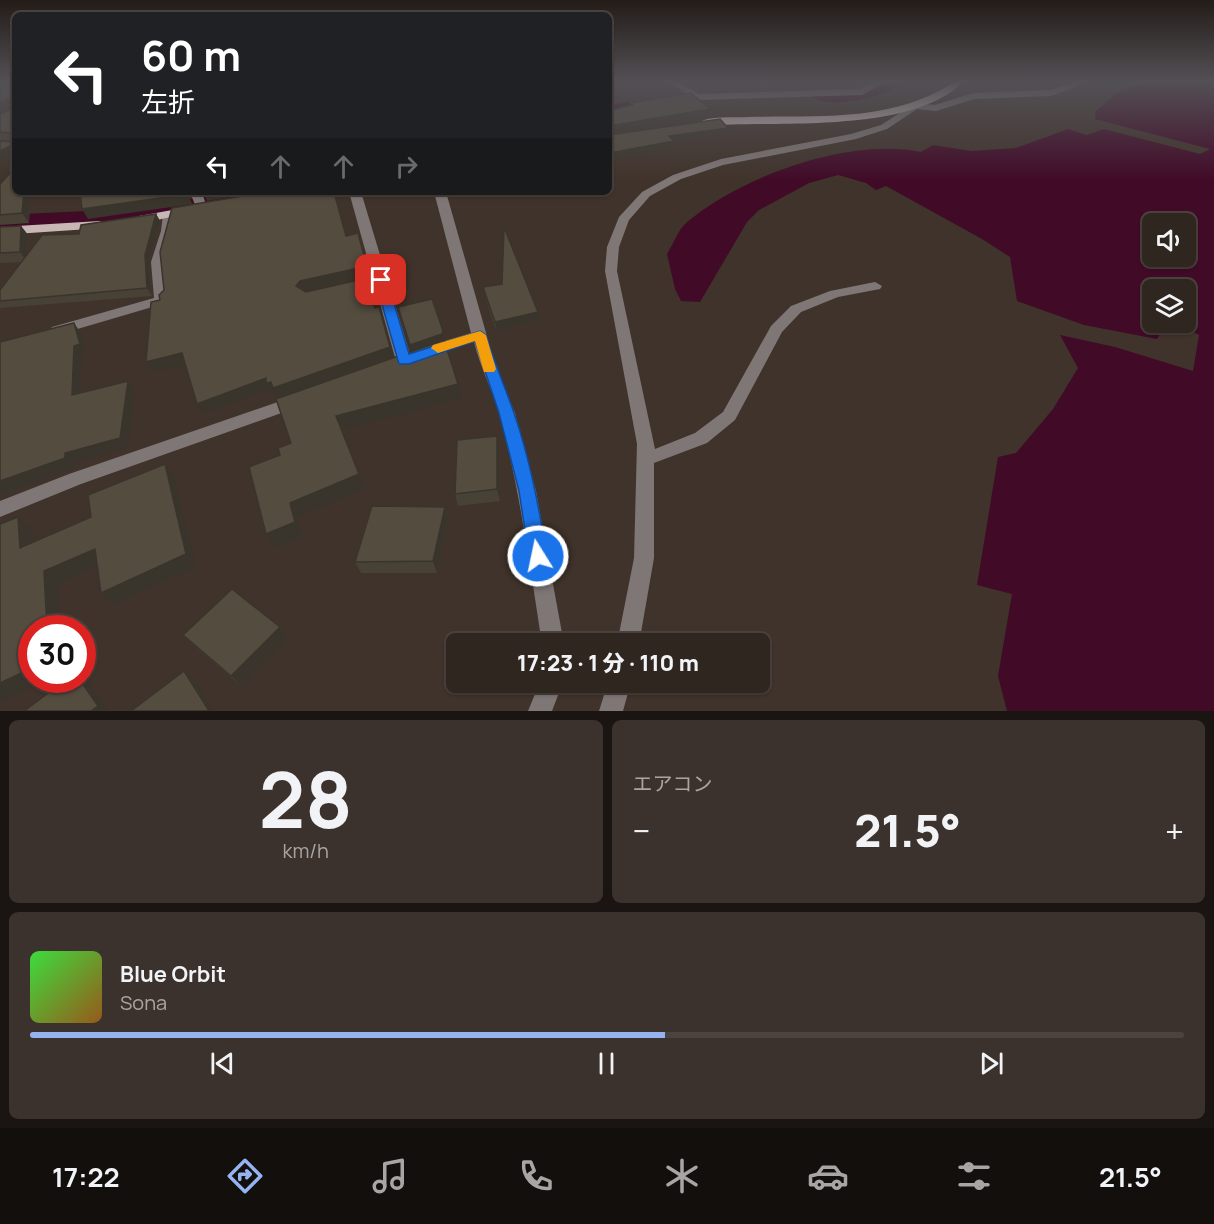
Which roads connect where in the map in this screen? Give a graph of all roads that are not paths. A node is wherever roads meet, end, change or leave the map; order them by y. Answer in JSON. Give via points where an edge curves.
{"nodes":[{"id":1,"x":835,"y":115,"type":"edge"},
{"id":2,"x":901,"y":115,"type":"edge"},
{"id":3,"x":693,"y":124,"type":"edge"},
{"id":4,"x":198,"y":195,"type":"edge"},
{"id":5,"x":356,"y":195,"type":"edge"},
{"id":6,"x":441,"y":195,"type":"edge"},
{"id":7,"x":207,"y":207,"type":"joint"},
{"id":8,"x":169,"y":215,"type":"junction"},
{"id":9,"x":0,"y":231,"type":"edge"},
{"id":10,"x":875,"y":286,"type":"dead end"},
{"id":11,"x":46,"y":333,"type":"edge"},
{"id":12,"x":480,"y":335,"type":"junction"},
{"id":13,"x":308,"y":397,"type":"edge"},
{"id":14,"x":647,"y":459,"type":"junction"},
{"id":15,"x":0,"y":509,"type":"edge"},
{"id":16,"x":551,"y":633,"type":"edge"},
{"id":17,"x":630,"y":633,"type":"edge"},
{"id":18,"x":549,"y":693,"type":"edge"},
{"id":19,"x":553,"y":693,"type":"edge"},
{"id":20,"x":617,"y":693,"type":"edge"},
{"id":21,"x":540,"y":711,"type":"edge"},
{"id":22,"x":552,"y":711,"type":"edge"},
{"id":23,"x":611,"y":711,"type":"edge"}],
"edges":[{"from":1,"to":3,"type":"main road","via":[[738,118]]},
{"from":2,"to":14,"type":"street","via":[[884,127],[853,137],[721,162],[677,177],[646,194],[623,219],[613,247],[611,271]]},
{"from":4,"to":7,"type":"street"},
{"from":5,"to":12,"type":"street","via":[[399,363]]},
{"from":6,"to":12,"type":"street"},
{"from":7,"to":8,"type":"main road"},
{"from":8,"to":9,"type":"main road"},
{"from":8,"to":11,"type":"street","via":[[157,262],[161,300]]},
{"from":10,"to":14,"type":"street","via":[[835,294],[796,309],[776,329],[729,416],[701,438]]},
{"from":12,"to":16,"type":"street","via":[[488,368],[507,413],[527,491]]},
{"from":13,"to":15,"type":"street"},
{"from":14,"to":17,"type":"street","via":[[644,558]]},
{"from":18,"to":21,"type":"street"},
{"from":19,"to":22,"type":"street"},
{"from":20,"to":23,"type":"street"}]}
